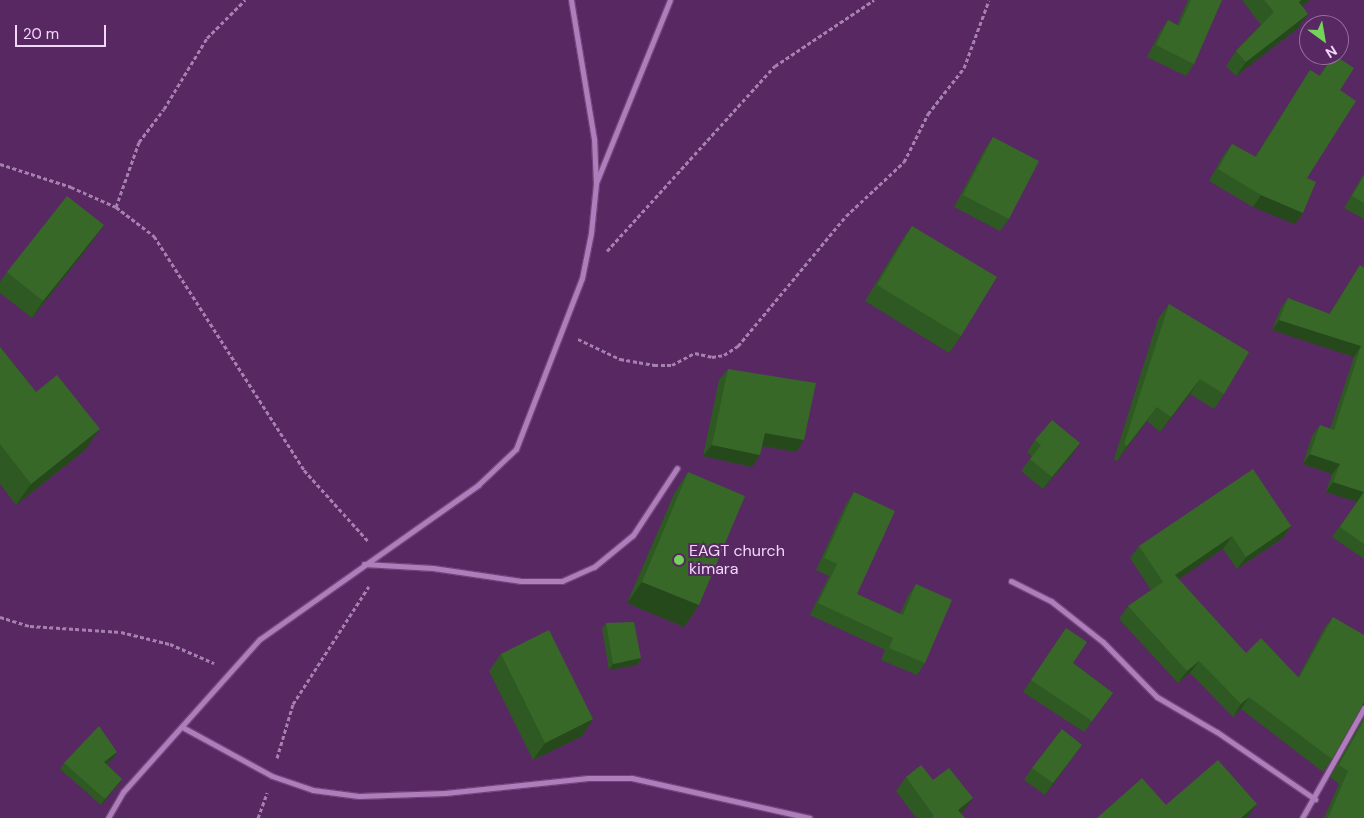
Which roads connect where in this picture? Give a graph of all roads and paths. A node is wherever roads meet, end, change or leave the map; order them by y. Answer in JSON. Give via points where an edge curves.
{"nodes":[{"id":1,"x":245,"y":0,"type":"edge"},
{"id":2,"x":571,"y":0,"type":"edge"},
{"id":3,"x":670,"y":0,"type":"edge"},
{"id":4,"x":874,"y":0,"type":"edge"},
{"id":5,"x":989,"y":0,"type":"edge"},
{"id":6,"x":0,"y":164,"type":"edge"},
{"id":7,"x":596,"y":184,"type":"junction"},
{"id":8,"x":116,"y":207,"type":"junction"},
{"id":9,"x":582,"y":278,"type":"junction"},
{"id":10,"x":561,"y":337,"type":"junction"},
{"id":11,"x":677,"y":468,"type":"dead end"},
{"id":12,"x":380,"y":555,"type":"junction"},
{"id":13,"x":363,"y":564,"type":"junction"},
{"id":14,"x":383,"y":565,"type":"junction"},
{"id":15,"x":1011,"y":581,"type":"dead end"},
{"id":16,"x":0,"y":617,"type":"edge"},
{"id":17,"x":233,"y":671,"type":"junction"},
{"id":18,"x":1364,"y":708,"type":"edge"},
{"id":19,"x":184,"y":728,"type":"junction"},
{"id":20,"x":272,"y":776,"type":"junction"},
{"id":21,"x":1315,"y":799,"type":"junction"},
{"id":22,"x":108,"y":818,"type":"edge"},
{"id":23,"x":258,"y":818,"type":"edge"},
{"id":24,"x":810,"y":818,"type":"edge"},
{"id":25,"x":1302,"y":818,"type":"edge"}],
"edges":[{"from":1,"to":8,"type":"path","via":[[207,38],[164,109],[139,142]]},
{"from":2,"to":7,"type":"street","via":[[594,139]]},
{"from":3,"to":7,"type":"street"},
{"from":4,"to":9,"type":"path","via":[[775,66]]},
{"from":5,"to":10,"type":"path","via":[[964,68],[928,114],[904,162],[846,216],[738,346],[724,355],[712,357],[695,353],[672,365],[620,359],[580,340]]},
{"from":6,"to":8,"type":"path","via":[[71,187]]},
{"from":7,"to":9,"type":"street"},
{"from":8,"to":12,"type":"path","via":[[154,236],[304,470]]},
{"from":9,"to":10,"type":"street"},
{"from":10,"to":12,"type":"street","via":[[516,449],[478,485]]},
{"from":11,"to":14,"type":"street","via":[[633,535],[594,567],[562,581],[521,581],[433,568]]},
{"from":12,"to":13,"type":"street"},
{"from":13,"to":14,"type":"street"},
{"from":13,"to":17,"type":"street","via":[[260,639]]},
{"from":14,"to":20,"type":"path","via":[[292,704]]},
{"from":15,"to":21,"type":"street","via":[[1051,602],[1104,642],[1157,697],[1217,732]]},
{"from":16,"to":17,"type":"path","via":[[30,626],[129,634],[170,644]]},
{"from":17,"to":19,"type":"street"},
{"from":18,"to":21,"type":"street"},
{"from":19,"to":20,"type":"street"},
{"from":19,"to":22,"type":"street","via":[[123,792]]},
{"from":20,"to":23,"type":"path"},
{"from":20,"to":24,"type":"street","via":[[313,790],[358,796],[445,793],[588,778],[632,778]]},
{"from":21,"to":25,"type":"street"}]}
